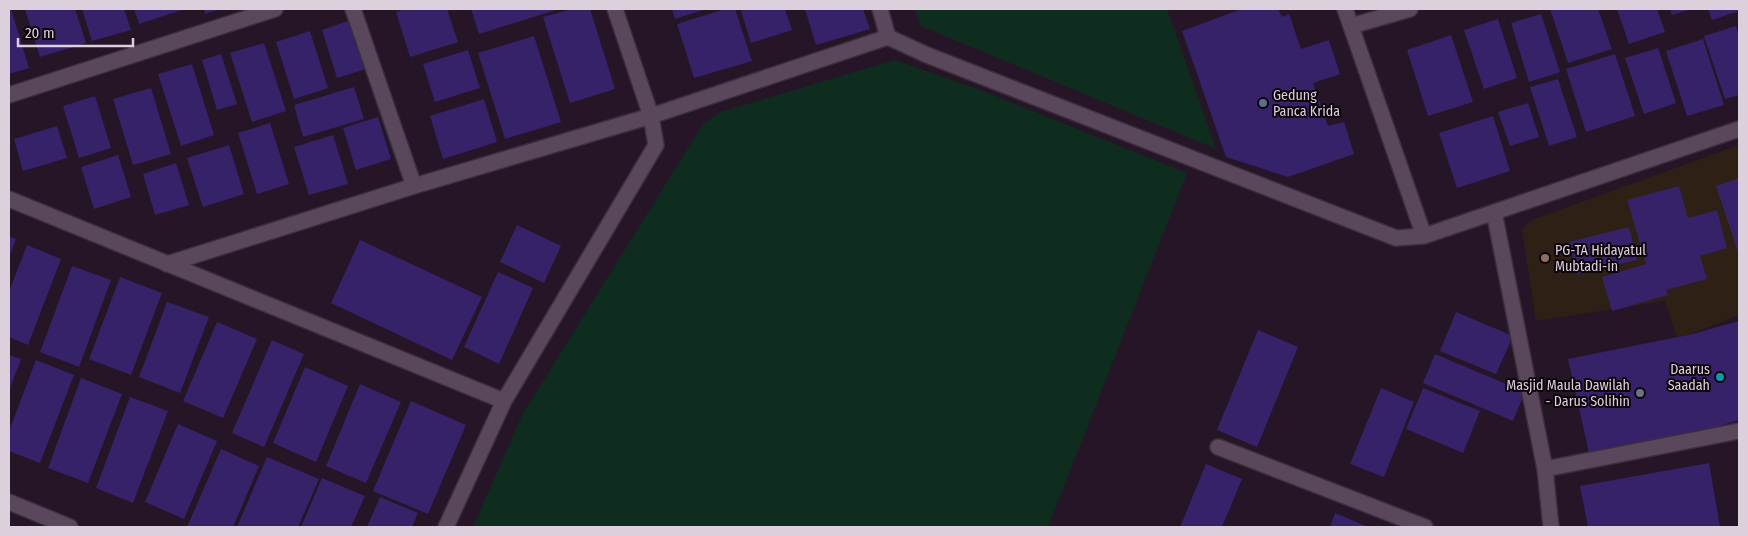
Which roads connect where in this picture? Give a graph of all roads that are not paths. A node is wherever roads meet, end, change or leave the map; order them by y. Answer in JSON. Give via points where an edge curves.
{"nodes":[{"id":1,"x":275,"y":9,"type":"edge"},
{"id":2,"x":353,"y":9,"type":"edge"},
{"id":3,"x":615,"y":9,"type":"edge"},
{"id":4,"x":880,"y":9,"type":"edge"},
{"id":5,"x":1345,"y":9,"type":"edge"},
{"id":6,"x":1410,"y":9,"type":"edge"},
{"id":7,"x":1350,"y":26,"type":"junction"},
{"id":8,"x":888,"y":37,"type":"junction"},
{"id":9,"x":9,"y":95,"type":"edge"},
{"id":10,"x":651,"y":116,"type":"junction"},
{"id":11,"x":1739,"y":129,"type":"edge"},
{"id":12,"x":414,"y":186,"type":"junction"},
{"id":13,"x":9,"y":199,"type":"edge"},
{"id":14,"x":1494,"y":212,"type":"junction"},
{"id":15,"x":1424,"y":236,"type":"junction"},
{"id":16,"x":167,"y":264,"type":"junction"},
{"id":17,"x":504,"y":401,"type":"junction"},
{"id":18,"x":1739,"y":431,"type":"edge"},
{"id":19,"x":1218,"y":448,"type":"dead end"},
{"id":20,"x":1545,"y":468,"type":"junction"},
{"id":21,"x":9,"y":502,"type":"edge"},
{"id":22,"x":70,"y":527,"type":"edge"},
{"id":23,"x":446,"y":527,"type":"edge"},
{"id":24,"x":1425,"y":527,"type":"edge"},
{"id":25,"x":1551,"y":527,"type":"edge"}],
"edges":[{"from":1,"to":9,"type":"street"},
{"from":2,"to":12,"type":"street"},
{"from":3,"to":10,"type":"street"},
{"from":4,"to":8,"type":"street"},
{"from":5,"to":7,"type":"street"},
{"from":6,"to":7,"type":"street"},
{"from":7,"to":15,"type":"street"},
{"from":8,"to":10,"type":"street"},
{"from":8,"to":15,"type":"street","via":[[1396,238]]},
{"from":10,"to":12,"type":"street"},
{"from":10,"to":17,"type":"street","via":[[656,146]]},
{"from":11,"to":14,"type":"street"},
{"from":12,"to":16,"type":"street"},
{"from":13,"to":16,"type":"street"},
{"from":14,"to":15,"type":"street"},
{"from":14,"to":20,"type":"street"},
{"from":16,"to":17,"type":"street"},
{"from":17,"to":23,"type":"street"},
{"from":18,"to":20,"type":"street"},
{"from":19,"to":24,"type":"street"},
{"from":20,"to":25,"type":"street"},
{"from":21,"to":22,"type":"street"}]}
